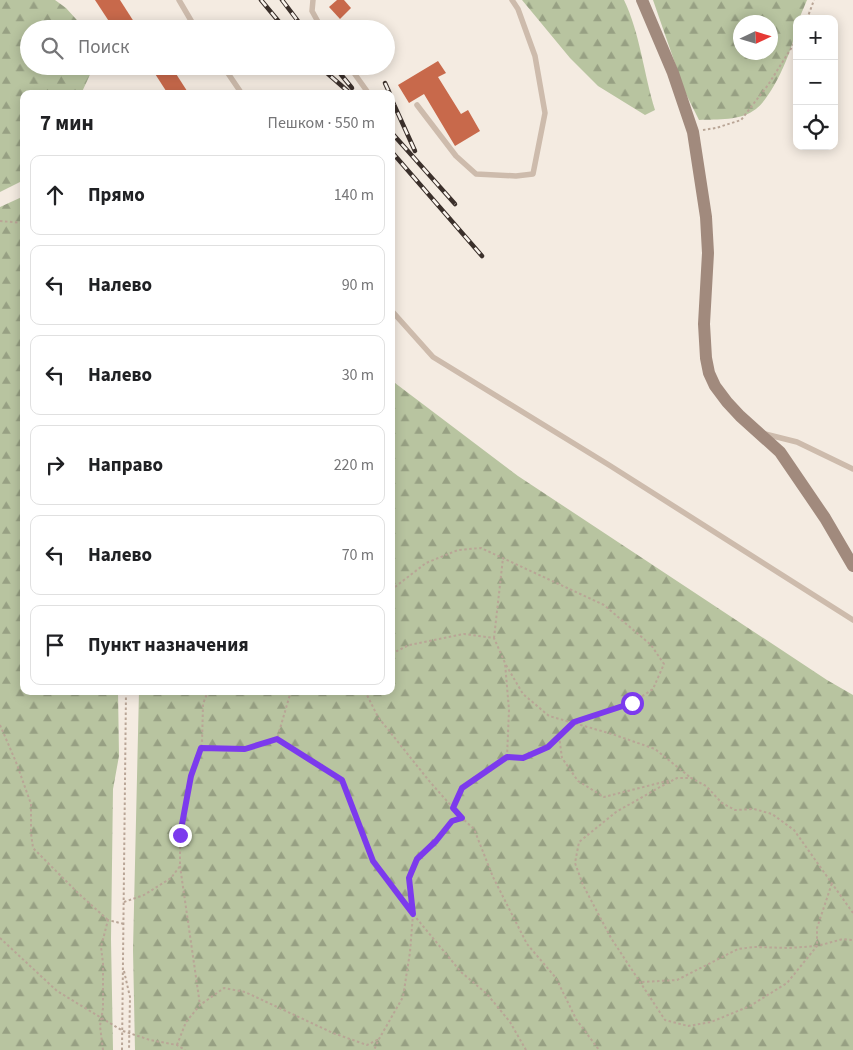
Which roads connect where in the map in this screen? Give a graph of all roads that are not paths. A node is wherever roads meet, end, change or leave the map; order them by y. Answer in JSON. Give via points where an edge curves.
{"nodes":[{"id":1,"x":179,"y":0,"type":"edge"},
{"id":2,"x":312,"y":0,"type":"edge"},
{"id":3,"x":512,"y":0,"type":"edge"},
{"id":4,"x":642,"y":0,"type":"edge"},
{"id":5,"x":191,"y":20,"type":"edge"},
{"id":6,"x":317,"y":20,"type":"edge"},
{"id":7,"x":229,"y":75,"type":"edge"},
{"id":8,"x":355,"y":75,"type":"edge"},
{"id":9,"x":239,"y":90,"type":"edge"},
{"id":10,"x":366,"y":90,"type":"edge"},
{"id":11,"x":418,"y":105,"type":"dead end"},
{"id":12,"x":395,"y":314,"type":"edge"},
{"id":13,"x":760,"y":433,"type":"junction"},
{"id":14,"x":853,"y":470,"type":"edge"},
{"id":15,"x":853,"y":566,"type":"edge"},
{"id":16,"x":853,"y":620,"type":"edge"}],
"edges":[{"from":1,"to":5,"type":"lane"},
{"from":2,"to":6,"type":"lane","via":[[312,11]]},
{"from":3,"to":11,"type":"lane","via":[[535,56],[545,113],[533,174],[476,174],[456,156]]},
{"from":4,"to":13,"type":"street","via":[[673,73],[693,132],[706,217],[708,253],[704,324],[708,366],[715,386],[727,402]]},
{"from":7,"to":9,"type":"lane"},
{"from":8,"to":10,"type":"lane"},
{"from":12,"to":16,"type":"lane","via":[[433,357]]},
{"from":13,"to":14,"type":"lane","via":[[798,442]]},
{"from":13,"to":15,"type":"street","via":[[797,475]]}]}
